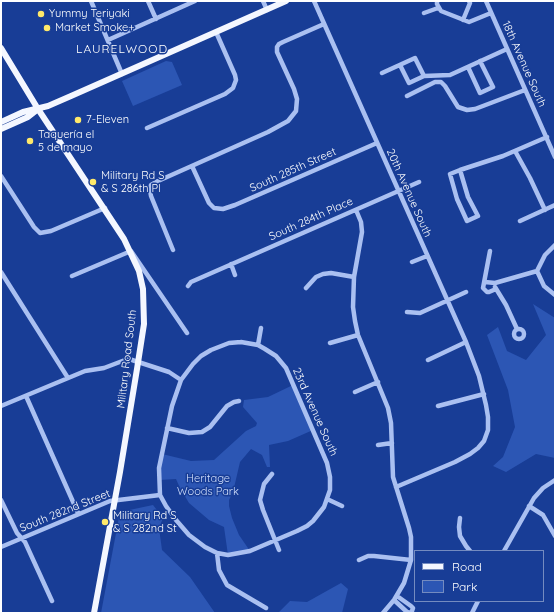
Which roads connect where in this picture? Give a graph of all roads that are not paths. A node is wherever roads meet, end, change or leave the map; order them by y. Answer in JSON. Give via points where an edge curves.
{"nodes":[{"id":1,"x":91,"y":1,"type":"edge"},
{"id":2,"x":148,"y":1,"type":"edge"},
{"id":3,"x":195,"y":1,"type":"edge"},
{"id":4,"x":263,"y":1,"type":"edge"},
{"id":5,"x":286,"y":1,"type":"edge"},
{"id":6,"x":314,"y":1,"type":"edge"},
{"id":7,"x":437,"y":1,"type":"edge"},
{"id":8,"x":469,"y":1,"type":"edge"},
{"id":9,"x":486,"y":1,"type":"edge"},
{"id":10,"x":438,"y":8,"type":"junction"},
{"id":11,"x":267,"y":10,"type":"junction"},
{"id":12,"x":424,"y":13,"type":"dead end"},
{"id":13,"x":491,"y":13,"type":"junction"},
{"id":14,"x":156,"y":18,"type":"junction"},
{"id":15,"x":463,"y":20,"type":"junction"},
{"id":16,"x":324,"y":24,"type":"junction"},
{"id":17,"x":216,"y":32,"type":"junction"},
{"id":18,"x":108,"y":40,"type":"junction"},
{"id":19,"x":1,"y":48,"type":"edge"},
{"id":20,"x":507,"y":49,"type":"junction"},
{"id":21,"x":480,"y":61,"type":"junction"},
{"id":22,"x":400,"y":64,"type":"junction"},
{"id":23,"x":468,"y":67,"type":"junction"},
{"id":24,"x":382,"y":73,"type":"dead end"},
{"id":25,"x":122,"y":74,"type":"junction"},
{"id":26,"x":424,"y":76,"type":"junction"},
{"id":27,"x":526,"y":90,"type":"junction"},
{"id":28,"x":407,"y":96,"type":"dead end"},
{"id":29,"x":38,"y":109,"type":"junction"},
{"id":30,"x":1,"y":122,"type":"edge"},
{"id":31,"x":147,"y":128,"type":"dead end"},
{"id":32,"x":1,"y":129,"type":"edge"},
{"id":33,"x":546,"y":137,"type":"junction"},
{"id":34,"x":377,"y":143,"type":"junction"},
{"id":35,"x":515,"y":151,"type":"junction"},
{"id":36,"x":555,"y":157,"type":"edge"},
{"id":37,"x":192,"y":166,"type":"junction"},
{"id":38,"x":460,"y":170,"type":"junction"},
{"id":39,"x":1,"y":176,"type":"edge"},
{"id":40,"x":419,"y":182,"type":"dead end"},
{"id":41,"x":399,"y":191,"type":"junction"},
{"id":42,"x":555,"y":205,"type":"edge"},
{"id":43,"x":105,"y":208,"type":"junction"},
{"id":44,"x":356,"y":210,"type":"junction"},
{"id":45,"x":545,"y":210,"type":"junction"},
{"id":46,"x":520,"y":221,"type":"dead end"},
{"id":47,"x":555,"y":245,"type":"edge"},
{"id":48,"x":173,"y":250,"type":"dead end"},
{"id":49,"x":131,"y":251,"type":"junction"},
{"id":50,"x":490,"y":251,"type":"dead end"},
{"id":51,"x":427,"y":256,"type":"junction"},
{"id":52,"x":412,"y":262,"type":"dead end"},
{"id":53,"x":231,"y":264,"type":"junction"},
{"id":54,"x":537,"y":271,"type":"junction"},
{"id":55,"x":1,"y":272,"type":"edge"},
{"id":56,"x":235,"y":274,"type":"dead end"},
{"id":57,"x":72,"y":276,"type":"dead end"},
{"id":58,"x":354,"y":278,"type":"junction"},
{"id":59,"x":485,"y":282,"type":"junction"},
{"id":60,"x":495,"y":283,"type":"junction"},
{"id":61,"x":188,"y":286,"type":"dead end"},
{"id":62,"x":306,"y":288,"type":"dead end"},
{"id":63,"x":496,"y":289,"type":"junction"},
{"id":64,"x":466,"y":292,"type":"dead end"},
{"id":65,"x":555,"y":295,"type":"edge"},
{"id":66,"x":448,"y":300,"type":"junction"},
{"id":67,"x":407,"y":312,"type":"dead end"},
{"id":68,"x":261,"y":328,"type":"dead end"},
{"id":69,"x":517,"y":330,"type":"dead end"},
{"id":70,"x":187,"y":333,"type":"dead end"},
{"id":71,"x":358,"y":335,"type":"junction"},
{"id":72,"x":466,"y":342,"type":"junction"},
{"id":73,"x":330,"y":343,"type":"dead end"},
{"id":74,"x":258,"y":345,"type":"junction"},
{"id":75,"x":428,"y":360,"type":"dead end"},
{"id":76,"x":138,"y":362,"type":"junction"},
{"id":77,"x":68,"y":378,"type":"junction"},
{"id":78,"x":181,"y":380,"type":"junction"},
{"id":79,"x":378,"y":382,"type":"junction"},
{"id":80,"x":355,"y":392,"type":"dead end"},
{"id":81,"x":484,"y":394,"type":"junction"},
{"id":82,"x":26,"y":396,"type":"junction"},
{"id":83,"x":239,"y":401,"type":"dead end"},
{"id":84,"x":1,"y":406,"type":"edge"},
{"id":85,"x":438,"y":406,"type":"dead end"},
{"id":86,"x":167,"y":428,"type":"junction"},
{"id":87,"x":392,"y":443,"type":"junction"},
{"id":88,"x":378,"y":445,"type":"dead end"},
{"id":89,"x":272,"y":474,"type":"dead end"},
{"id":90,"x":555,"y":480,"type":"edge"},
{"id":91,"x":396,"y":487,"type":"junction"},
{"id":92,"x":160,"y":495,"type":"junction"},
{"id":93,"x":1,"y":500,"type":"edge"},
{"id":94,"x":115,"y":500,"type":"junction"},
{"id":95,"x":328,"y":500,"type":"junction"},
{"id":96,"x":342,"y":506,"type":"dead end"},
{"id":97,"x":529,"y":506,"type":"junction"},
{"id":98,"x":78,"y":513,"type":"junction"},
{"id":99,"x":460,"y":518,"type":"dead end"},
{"id":100,"x":555,"y":536,"type":"edge"},
{"id":101,"x":21,"y":538,"type":"junction"},
{"id":102,"x":274,"y":541,"type":"junction"},
{"id":103,"x":1,"y":547,"type":"edge"},
{"id":104,"x":279,"y":550,"type":"dead end"},
{"id":105,"x":469,"y":550,"type":"edge"},
{"id":106,"x":505,"y":550,"type":"edge"},
{"id":107,"x":217,"y":553,"type":"junction"},
{"id":108,"x":359,"y":560,"type":"dead end"},
{"id":109,"x":411,"y":560,"type":"junction"},
{"id":110,"x":52,"y":601,"type":"dead end"},
{"id":111,"x":478,"y":602,"type":"edge"},
{"id":112,"x":266,"y":608,"type":"dead end"},
{"id":113,"x":94,"y":613,"type":"edge"},
{"id":114,"x":383,"y":613,"type":"edge"},
{"id":115,"x":472,"y":613,"type":"edge"}],
"edges":[{"from":1,"to":18,"type":"street"},
{"from":2,"to":14,"type":"street"},
{"from":3,"to":14,"type":"street"},
{"from":4,"to":11,"type":"street"},
{"from":5,"to":11,"type":"main road"},
{"from":6,"to":16,"type":"street","name":"20th Avenue South"},
{"from":7,"to":10,"type":"street"},
{"from":8,"to":15,"type":"street"},
{"from":9,"to":13,"type":"street","name":"18th Avenue South"},
{"from":10,"to":12,"type":"street"},
{"from":10,"to":15,"type":"street"},
{"from":11,"to":17,"type":"main road"},
{"from":13,"to":15,"type":"street","via":[[469,22]]},
{"from":13,"to":20,"type":"street","name":"18th Avenue South"},
{"from":14,"to":18,"type":"street"},
{"from":16,"to":34,"type":"street","name":"20th Avenue South"},
{"from":16,"to":37,"type":"street","via":[[279,44],[277,48],[296,94],[296,111],[288,121]]},
{"from":17,"to":25,"type":"main road"},
{"from":17,"to":31,"type":"street","via":[[235,75],[235,86],[228,92]]},
{"from":18,"to":25,"type":"street"},
{"from":19,"to":29,"type":"main road","name":"Military Road South"},
{"from":20,"to":21,"type":"street"},
{"from":20,"to":27,"type":"street","name":"18th Avenue South"},
{"from":21,"to":23,"type":"street"},
{"from":21,"to":23,"type":"street","via":[[493,87],[480,93]]},
{"from":22,"to":24,"type":"street"},
{"from":22,"to":26,"type":"street","via":[[415,58]]},
{"from":22,"to":26,"type":"street","via":[[409,83]]},
{"from":23,"to":26,"type":"street","via":[[450,75]]},
{"from":25,"to":29,"type":"main road"},
{"from":27,"to":28,"type":"street","via":[[467,110],[458,107],[441,82],[430,84]]},
{"from":27,"to":33,"type":"street","name":"18th Avenue South"},
{"from":29,"to":30,"type":"main road","via":[[23,112]]},
{"from":29,"to":32,"type":"main road","via":[[28,117]]},
{"from":29,"to":43,"type":"main road","name":"Military Road South"},
{"from":33,"to":35,"type":"street"},
{"from":33,"to":36,"type":"street","name":"18th Avenue South"},
{"from":34,"to":37,"type":"street","name":"South 285th Street","via":[[223,209],[214,208],[208,203]]},
{"from":34,"to":41,"type":"street","name":"20th Avenue South"},
{"from":35,"to":38,"type":"street"},
{"from":35,"to":45,"type":"street"},
{"from":37,"to":48,"type":"street","via":[[151,185],[151,196]]},
{"from":38,"to":38,"type":"street","via":[[450,174],[467,221],[478,216],[468,197]]},
{"from":39,"to":43,"type":"street","via":[[40,233],[51,231]]},
{"from":40,"to":41,"type":"street","name":"South 284th Place"},
{"from":41,"to":44,"type":"street","name":"South 284th Place"},
{"from":41,"to":51,"type":"street","name":"20th Avenue South"},
{"from":42,"to":45,"type":"street"},
{"from":43,"to":49,"type":"main road","name":"Military Road South"},
{"from":44,"to":53,"type":"street","name":"South 284th Place"},
{"from":44,"to":58,"type":"street","via":[[362,232]]},
{"from":45,"to":46,"type":"street"},
{"from":47,"to":54,"type":"street","via":[[545,255]]},
{"from":49,"to":57,"type":"street"},
{"from":49,"to":70,"type":"street"},
{"from":49,"to":76,"type":"main road","name":"Military Road South","via":[[139,271],[143,295],[144,324]]},
{"from":50,"to":59,"type":"street"},
{"from":51,"to":52,"type":"street"},
{"from":51,"to":66,"type":"street","name":"20th Avenue South"},
{"from":53,"to":56,"type":"street"},
{"from":53,"to":61,"type":"street","name":"South 284th Place","via":[[191,282]]},
{"from":54,"to":60,"type":"street"},
{"from":54,"to":65,"type":"street","via":[[544,286]]},
{"from":55,"to":77,"type":"street"},
{"from":58,"to":62,"type":"street","via":[[323,274]]},
{"from":58,"to":71,"type":"street","via":[[353,307]]},
{"from":59,"to":60,"type":"street"},
{"from":59,"to":63,"type":"street","via":[[483,288],[487,292]]},
{"from":60,"to":63,"type":"street"},
{"from":63,"to":69,"type":"street"},
{"from":64,"to":66,"type":"street"},
{"from":66,"to":67,"type":"street","via":[[420,313]]},
{"from":66,"to":72,"type":"street","name":"20th Avenue South"},
{"from":68,"to":74,"type":"street"},
{"from":71,"to":73,"type":"street"},
{"from":71,"to":79,"type":"street"},
{"from":72,"to":75,"type":"street"},
{"from":72,"to":81,"type":"street","name":"20th Avenue South"},
{"from":74,"to":78,"type":"street","via":[[240,342],[220,345],[201,356]]},
{"from":74,"to":95,"type":"street","name":"23rd Avenue South","via":[[276,356],[291,379],[327,463],[330,477]]},
{"from":76,"to":77,"type":"street","via":[[125,360]]},
{"from":76,"to":78,"type":"street","via":[[169,372]]},
{"from":76,"to":94,"type":"main road","name":"Military Road South"},
{"from":77,"to":82,"type":"street"},
{"from":78,"to":86,"type":"street","via":[[175,393]]},
{"from":79,"to":80,"type":"street"},
{"from":79,"to":87,"type":"street","via":[[388,408]]},
{"from":81,"to":85,"type":"street"},
{"from":81,"to":91,"type":"street","name":"20th Avenue South","via":[[488,430],[478,448],[455,462]]},
{"from":82,"to":84,"type":"street"},
{"from":82,"to":98,"type":"street"},
{"from":83,"to":86,"type":"street","via":[[227,406],[213,424],[202,432],[189,434]]},
{"from":86,"to":92,"type":"street","via":[[160,468]]},
{"from":87,"to":88,"type":"street"},
{"from":87,"to":91,"type":"street","via":[[393,477]]},
{"from":89,"to":102,"type":"street","via":[[264,484],[260,500]]},
{"from":90,"to":97,"type":"street","via":[[539,493]]},
{"from":91,"to":109,"type":"street","via":[[409,528]]},
{"from":92,"to":94,"type":"street","name":"South 282nd Street"},
{"from":92,"to":107,"type":"street","via":[[182,528],[205,547]]},
{"from":93,"to":101,"type":"street"},
{"from":94,"to":98,"type":"street","name":"South 282nd Street"},
{"from":94,"to":113,"type":"main road","name":"Military Road South"},
{"from":95,"to":96,"type":"street"},
{"from":95,"to":102,"type":"street","via":[[313,521]]},
{"from":97,"to":100,"type":"street","via":[[543,515]]},
{"from":97,"to":106,"type":"street"},
{"from":98,"to":101,"type":"street","name":"South 282nd Street"},
{"from":99,"to":105,"type":"street","via":[[460,536]]},
{"from":101,"to":103,"type":"street","name":"South 282nd Street"},
{"from":101,"to":110,"type":"street"},
{"from":102,"to":104,"type":"street"},
{"from":102,"to":107,"type":"street","via":[[242,553]]},
{"from":107,"to":112,"type":"street","via":[[218,570],[227,584]]},
{"from":108,"to":109,"type":"street","via":[[368,556]]},
{"from":109,"to":114,"type":"street","via":[[404,583],[396,598]]},
{"from":111,"to":115,"type":"street"}]}
